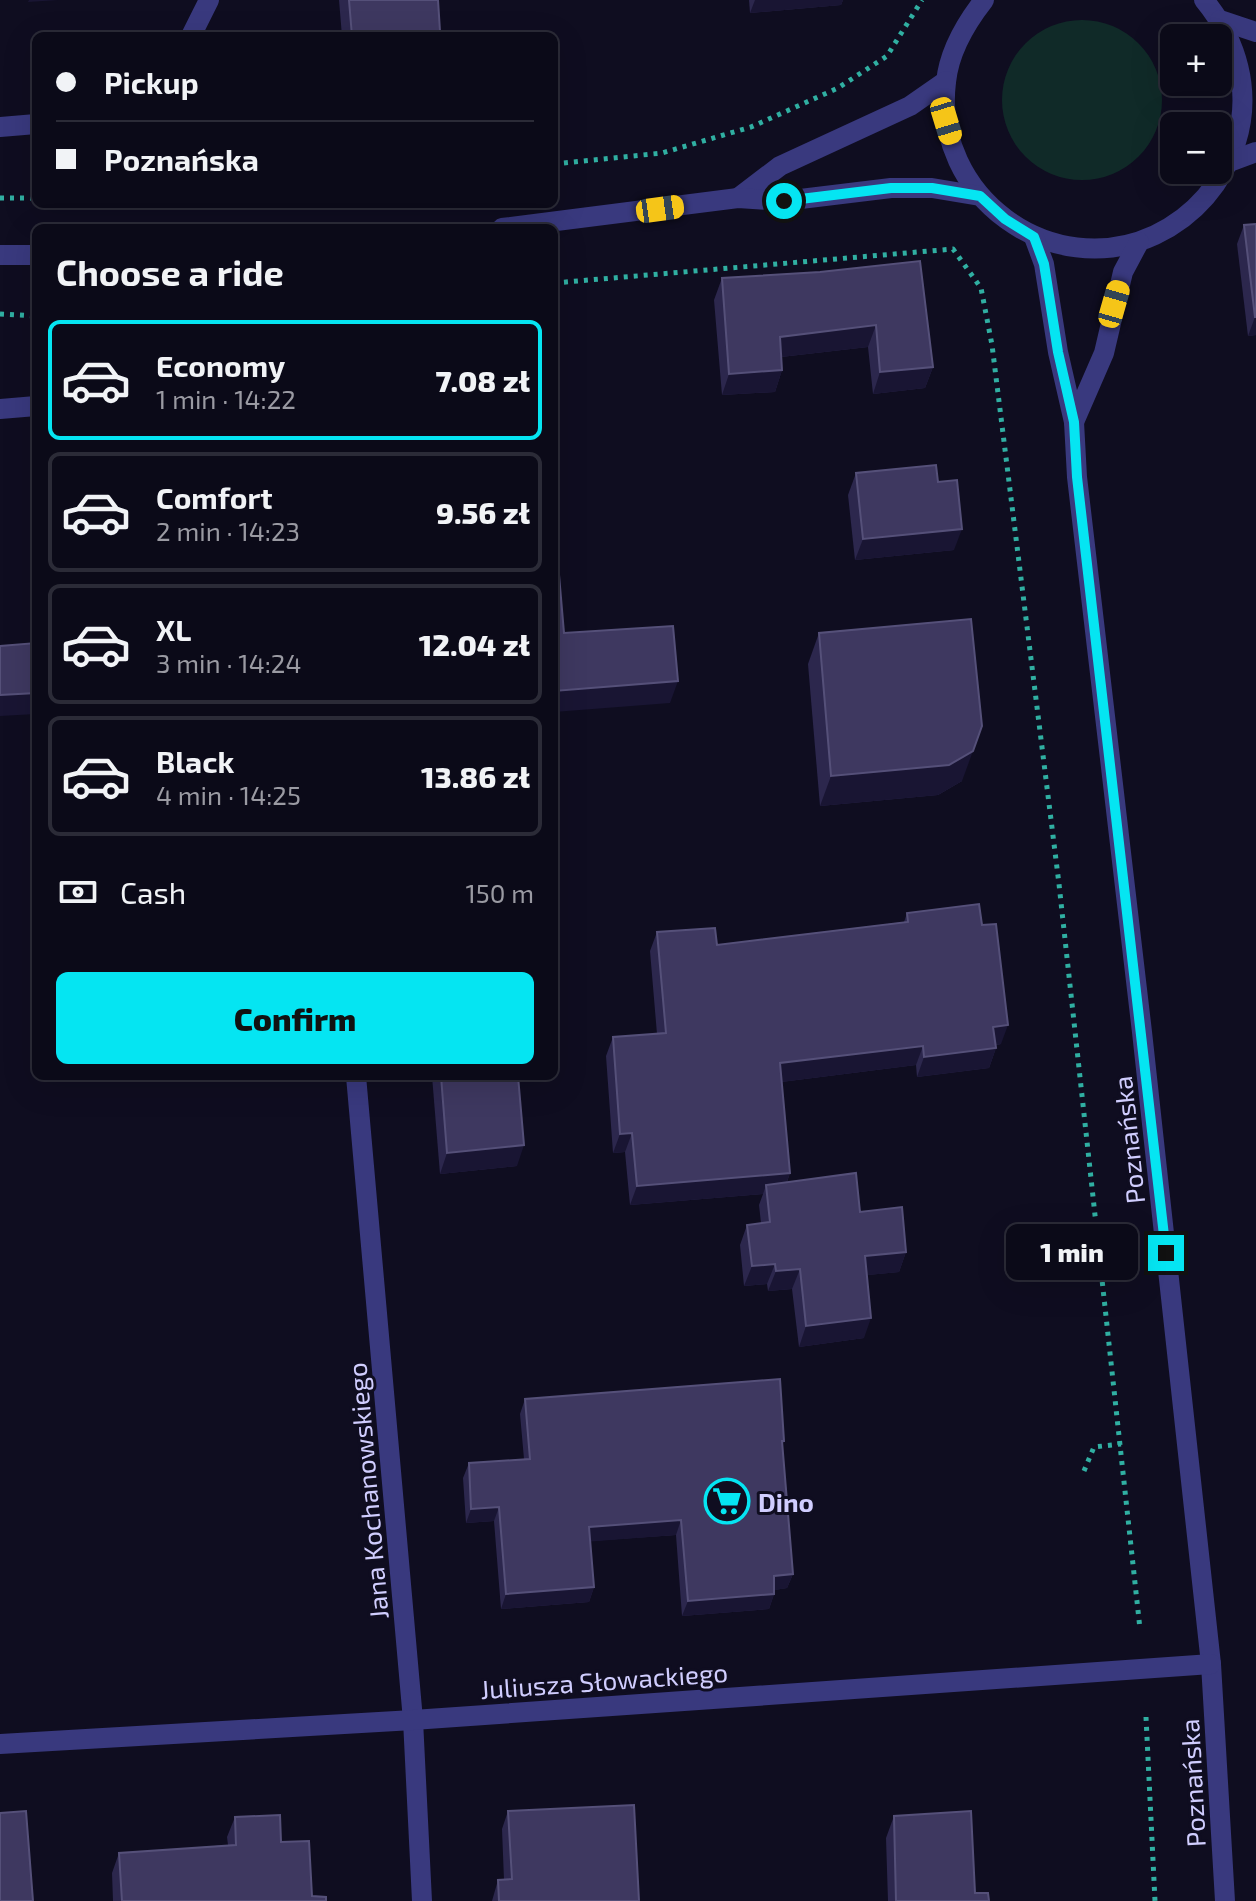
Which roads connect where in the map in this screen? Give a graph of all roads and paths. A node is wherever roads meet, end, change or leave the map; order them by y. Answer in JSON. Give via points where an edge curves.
{"nodes":[{"id":1,"x":209,"y":0,"type":"edge"},
{"id":2,"x":922,"y":0,"type":"edge"},
{"id":3,"x":984,"y":0,"type":"edge"},
{"id":4,"x":1204,"y":0,"type":"edge"},
{"id":5,"x":1220,"y":20,"type":"junction"},
{"id":6,"x":193,"y":32,"type":"edge"},
{"id":7,"x":1256,"y":32,"type":"edge"},
{"id":8,"x":946,"y":81,"type":"junction"},
{"id":9,"x":32,"y":124,"type":"edge"},
{"id":10,"x":0,"y":127,"type":"edge"},
{"id":11,"x":1232,"y":152,"type":"edge"},
{"id":12,"x":1256,"y":152,"type":"edge"},
{"id":13,"x":1232,"y":161,"type":"edge"},
{"id":14,"x":558,"y":164,"type":"edge"},
{"id":15,"x":1215,"y":184,"type":"edge"},
{"id":16,"x":980,"y":196,"type":"junction"},
{"id":17,"x":0,"y":198,"type":"edge"},
{"id":18,"x":32,"y":198,"type":"edge"},
{"id":19,"x":738,"y":198,"type":"junction"},
{"id":20,"x":533,"y":224,"type":"edge"},
{"id":21,"x":1034,"y":237,"type":"junction"},
{"id":22,"x":1139,"y":242,"type":"junction"},
{"id":23,"x":0,"y":255,"type":"edge"},
{"id":24,"x":32,"y":255,"type":"edge"},
{"id":25,"x":558,"y":283,"type":"edge"},
{"id":26,"x":0,"y":314,"type":"edge"},
{"id":27,"x":32,"y":316,"type":"edge"},
{"id":28,"x":32,"y":406,"type":"edge"},
{"id":29,"x":0,"y":409,"type":"edge"},
{"id":30,"x":1074,"y":422,"type":"junction"},
{"id":31,"x":356,"y":1080,"type":"edge"},
{"id":32,"x":1121,"y":1444,"type":"junction"},
{"id":33,"x":1084,"y":1471,"type":"dead end"},
{"id":34,"x":1140,"y":1631,"type":"dead end"},
{"id":35,"x":1211,"y":1664,"type":"junction"},
{"id":36,"x":1146,"y":1717,"type":"dead end"},
{"id":37,"x":413,"y":1720,"type":"junction"},
{"id":38,"x":0,"y":1744,"type":"edge"},
{"id":39,"x":422,"y":1901,"type":"edge"},
{"id":40,"x":1155,"y":1901,"type":"edge"},
{"id":41,"x":1225,"y":1901,"type":"edge"}],
"edges":[{"from":1,"to":6,"type":"street"},
{"from":2,"to":14,"type":"path","via":[[887,56],[838,88],[751,127],[662,153]]},
{"from":3,"to":8,"type":"street","via":[[958,38]]},
{"from":4,"to":5,"type":"street"},
{"from":5,"to":7,"type":"street"},
{"from":5,"to":11,"type":"street","via":[[1236,54],[1243,90]]},
{"from":8,"to":16,"type":"street","via":[[946,121],[958,161]]},
{"from":8,"to":19,"type":"street","via":[[910,106],[780,166]]},
{"from":9,"to":10,"type":"street"},
{"from":12,"to":13,"type":"street"},
{"from":15,"to":22,"type":"street","via":[[1176,225]]},
{"from":16,"to":19,"type":"street","via":[[891,188],[784,201]]},
{"from":16,"to":21,"type":"street"},
{"from":17,"to":18,"type":"path"},
{"from":19,"to":20,"type":"street"},
{"from":21,"to":22,"type":"street","via":[[1068,247],[1103,249]]},
{"from":21,"to":30,"type":"street","name":"Poznańska","via":[[1044,264]]},
{"from":22,"to":30,"type":"street","name":"Poznańska","via":[[1123,272],[1104,353]]},
{"from":23,"to":24,"type":"street"},
{"from":25,"to":32,"type":"path","via":[[953,249],[981,288],[1059,884]]},
{"from":26,"to":27,"type":"path"},
{"from":28,"to":29,"type":"street"},
{"from":30,"to":35,"type":"street","name":"Poznańska"},
{"from":31,"to":37,"type":"street","name":"Jana Kochanowskiego"},
{"from":32,"to":33,"type":"path","via":[[1094,1447]]},
{"from":32,"to":34,"type":"path"},
{"from":35,"to":37,"type":"street","name":"Juliusza Słowackiego"},
{"from":35,"to":41,"type":"street","name":"Poznańska"},
{"from":36,"to":40,"type":"path"},
{"from":37,"to":38,"type":"street","name":"Juliusza Słowackiego"},
{"from":37,"to":39,"type":"street","name":"Jana Kochanowskiego"}]}
